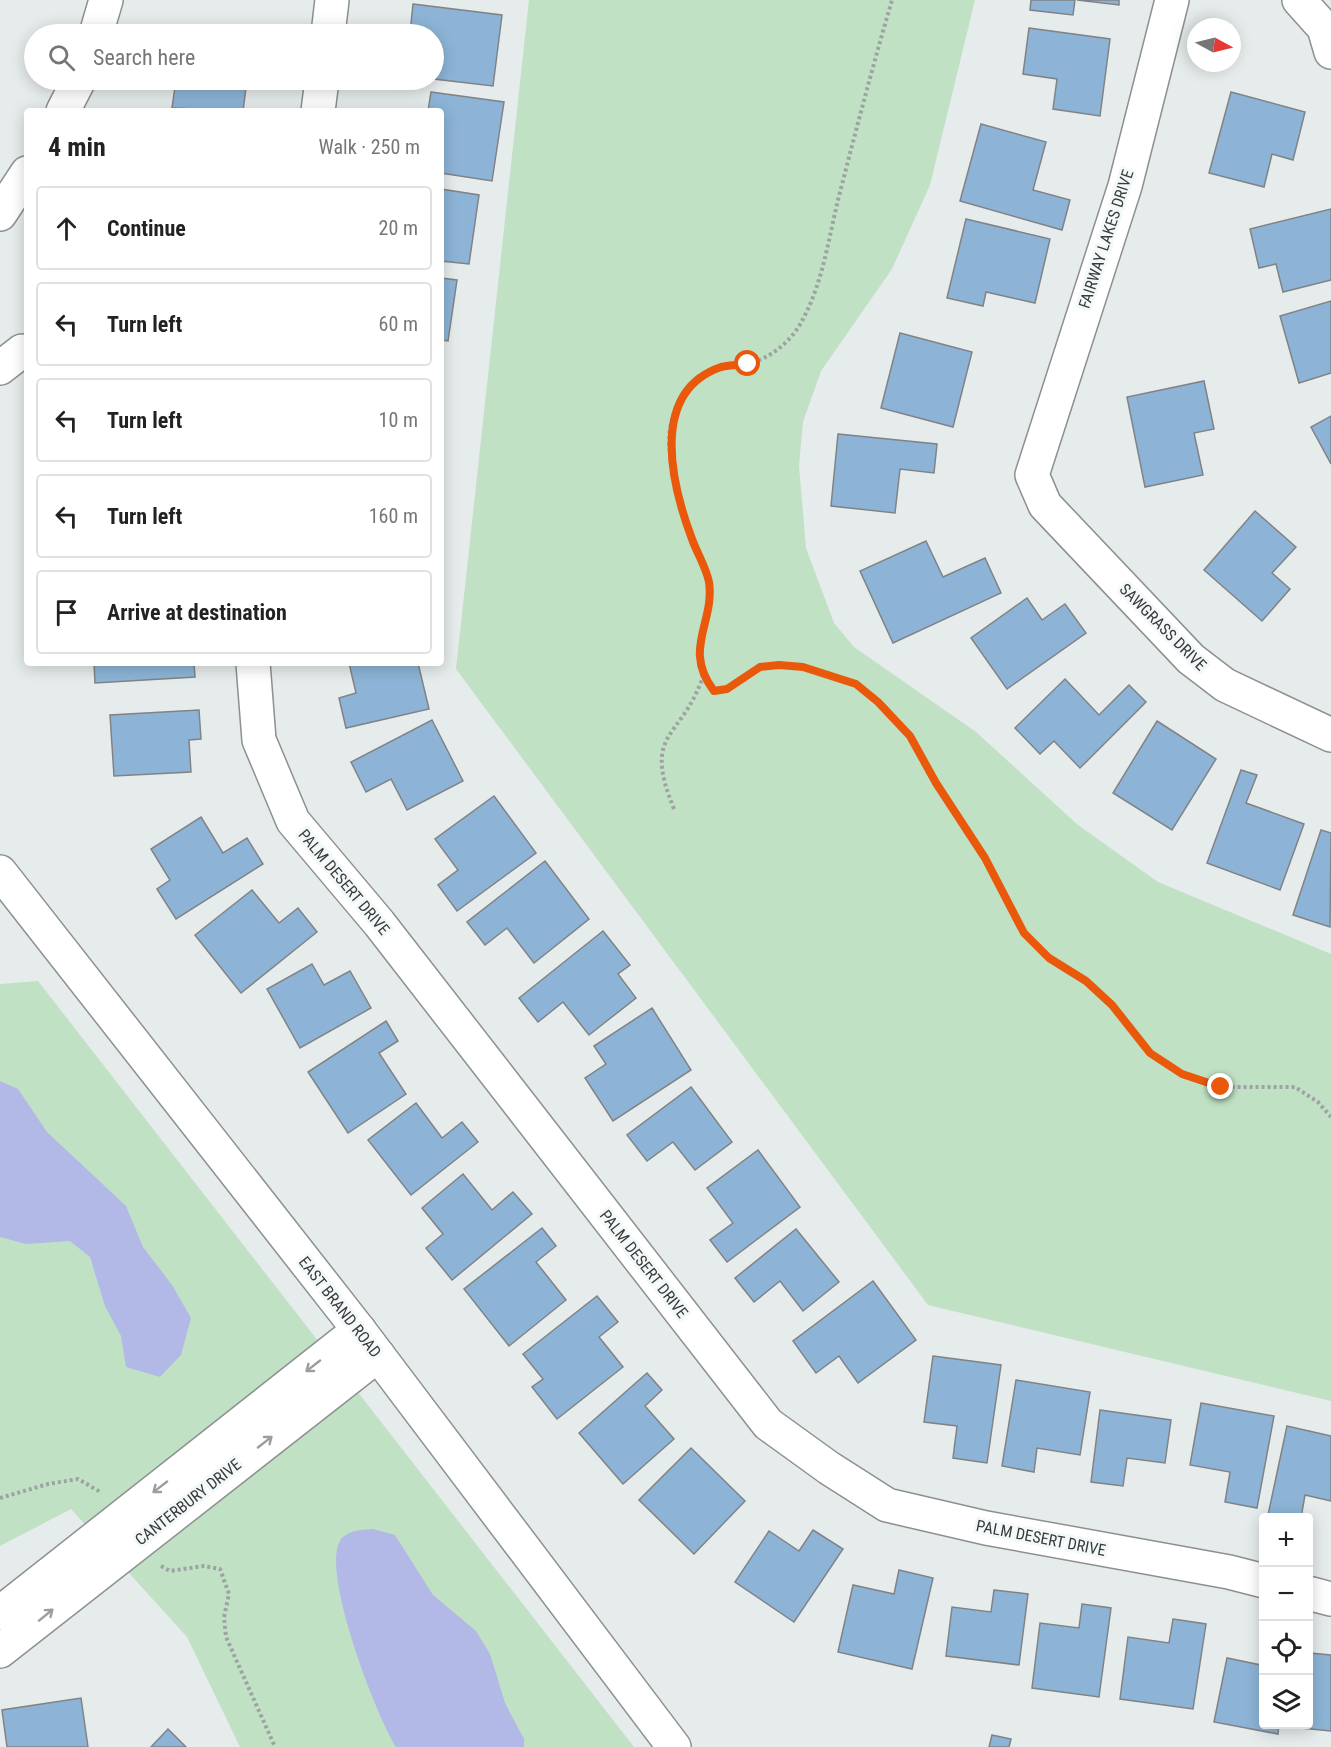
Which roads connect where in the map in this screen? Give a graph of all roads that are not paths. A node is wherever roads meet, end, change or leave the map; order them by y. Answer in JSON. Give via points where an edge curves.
{"nodes":[{"id":1,"x":106,"y":0,"type":"edge"},
{"id":2,"x":332,"y":0,"type":"edge"},
{"id":3,"x":1172,"y":0,"type":"edge"},
{"id":4,"x":1299,"y":0,"type":"edge"},
{"id":5,"x":99,"y":24,"type":"edge"},
{"id":6,"x":329,"y":24,"type":"edge"},
{"id":7,"x":1331,"y":52,"type":"edge"},
{"id":8,"x":74,"y":90,"type":"edge"},
{"id":9,"x":321,"y":90,"type":"edge"},
{"id":10,"x":65,"y":108,"type":"edge"},
{"id":11,"x":318,"y":108,"type":"edge"},
{"id":12,"x":24,"y":178,"type":"edge"},
{"id":13,"x":0,"y":214,"type":"edge"},
{"id":14,"x":1032,"y":475,"type":"joint"},
{"id":15,"x":254,"y":666,"type":"edge"},
{"id":16,"x":1331,"y":735,"type":"edge"},
{"id":17,"x":0,"y":872,"type":"edge"},
{"id":18,"x":369,"y":1343,"type":"junction"},
{"id":19,"x":132,"y":1527,"type":"junction"},
{"id":20,"x":1259,"y":1580,"type":"edge"},
{"id":21,"x":1313,"y":1594,"type":"edge"},
{"id":22,"x":1331,"y":1599,"type":"edge"},
{"id":23,"x":0,"y":1613,"type":"edge"},
{"id":24,"x":0,"y":1651,"type":"edge"},
{"id":25,"x":674,"y":1747,"type":"edge"}],
"edges":[{"from":1,"to":5,"type":"street"},
{"from":2,"to":6,"type":"street"},
{"from":3,"to":14,"type":"street","name":"FAIRWAY LAKES DRIVE","via":[[1125,186]]},
{"from":4,"to":7,"type":"street","via":[[1324,28]]},
{"from":8,"to":10,"type":"street"},
{"from":9,"to":11,"type":"street"},
{"from":12,"to":13,"type":"street"},
{"from":14,"to":16,"type":"street","name":"SAWGRASS DRIVE","via":[[1045,505],[1191,659],[1225,685]]},
{"from":15,"to":20,"type":"street","name":"PALM DESERT DRIVE","via":[[259,740],[293,821],[379,923],[768,1424],[887,1505]]},
{"from":17,"to":18,"type":"street","name":"EAST BRAND ROAD"},
{"from":18,"to":19,"type":"street","name":"CANTERBURY DRIVE"},
{"from":18,"to":25,"type":"street","name":"EAST BRAND ROAD"},
{"from":19,"to":23,"type":"street","name":"CANTERBURY DRIVE"},
{"from":24,"to":19,"type":"street","name":"CANTERBURY DRIVE","one_way":true},
{"from":21,"to":22,"type":"street"}]}
